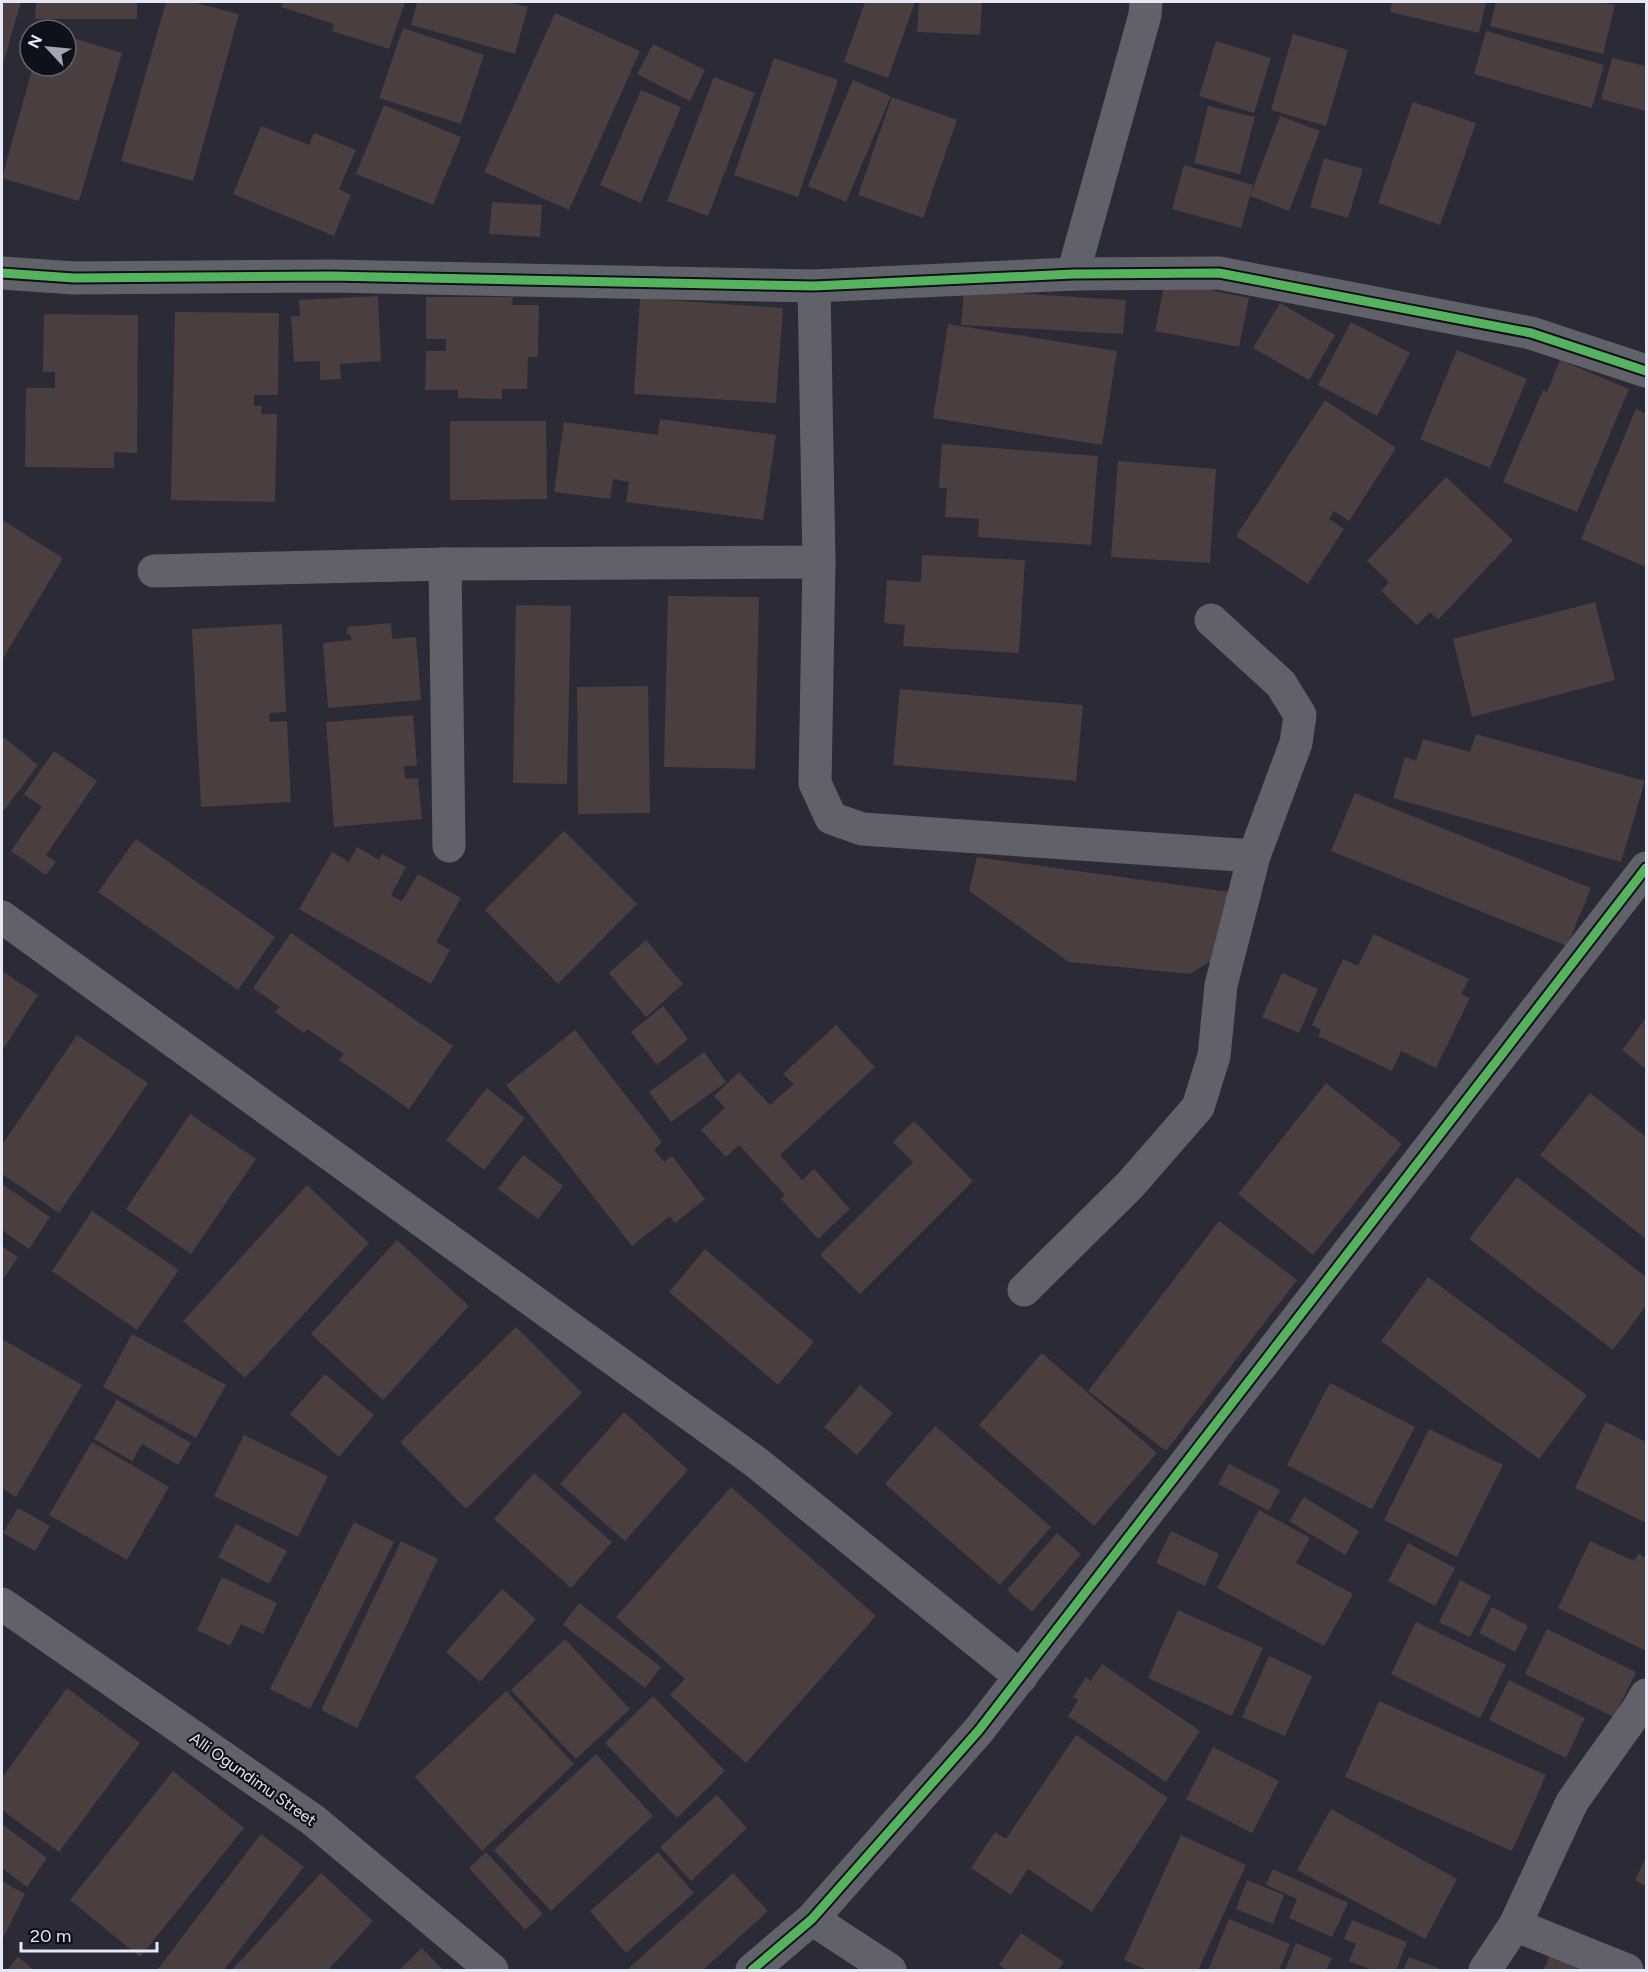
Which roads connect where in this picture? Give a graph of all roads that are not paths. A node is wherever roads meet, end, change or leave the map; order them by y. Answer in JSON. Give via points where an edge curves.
{"nodes":[{"id":1,"x":1146,"y":2,"type":"edge"},
{"id":2,"x":2,"y":273,"type":"edge"},
{"id":3,"x":1073,"y":273,"type":"junction"},
{"id":4,"x":814,"y":286,"type":"junction"},
{"id":5,"x":1647,"y":370,"type":"edge"},
{"id":6,"x":819,"y":562,"type":"junction"},
{"id":7,"x":445,"y":564,"type":"junction"},
{"id":8,"x":154,"y":571,"type":"dead end"},
{"id":9,"x":1211,"y":620,"type":"dead end"},
{"id":10,"x":449,"y":846,"type":"dead end"},
{"id":11,"x":1254,"y":856,"type":"junction"},
{"id":12,"x":1647,"y":868,"type":"edge"},
{"id":13,"x":2,"y":917,"type":"edge"},
{"id":14,"x":1024,"y":1290,"type":"dead end"},
{"id":15,"x":2,"y":1604,"type":"edge"},
{"id":16,"x":1022,"y":1677,"type":"junction"},
{"id":17,"x":1647,"y":1695,"type":"edge"},
{"id":18,"x":812,"y":1919,"type":"junction"},
{"id":19,"x":1515,"y":1925,"type":"junction"},
{"id":20,"x":492,"y":1971,"type":"edge"},
{"id":21,"x":752,"y":1971,"type":"edge"},
{"id":22,"x":890,"y":1971,"type":"edge"},
{"id":23,"x":1485,"y":1971,"type":"edge"},
{"id":24,"x":1627,"y":1971,"type":"edge"}],
"edges":[{"from":1,"to":3,"type":"street"},
{"from":2,"to":4,"type":"street","via":[[74,278],[331,276]]},
{"from":3,"to":4,"type":"street"},
{"from":3,"to":5,"type":"street","via":[[1219,273],[1532,333]]},
{"from":4,"to":6,"type":"street"},
{"from":6,"to":7,"type":"street"},
{"from":6,"to":11,"type":"street","via":[[815,783],[831,818],[862,829]]},
{"from":7,"to":8,"type":"street"},
{"from":7,"to":10,"type":"street"},
{"from":9,"to":11,"type":"street","via":[[1281,684],[1300,715],[1296,743]]},
{"from":11,"to":14,"type":"street","via":[[1221,985],[1214,1056],[1198,1107],[1131,1184]]},
{"from":12,"to":16,"type":"street"},
{"from":13,"to":16,"type":"street","via":[[757,1463]]},
{"from":15,"to":20,"type":"street","name":"Alli Ogundimu Street","via":[[313,1820]]},
{"from":16,"to":18,"type":"street"},
{"from":17,"to":19,"type":"street","via":[[1572,1802]]},
{"from":18,"to":21,"type":"street"},
{"from":18,"to":22,"type":"street"},
{"from":19,"to":23,"type":"street"},
{"from":19,"to":24,"type":"street"}]}
